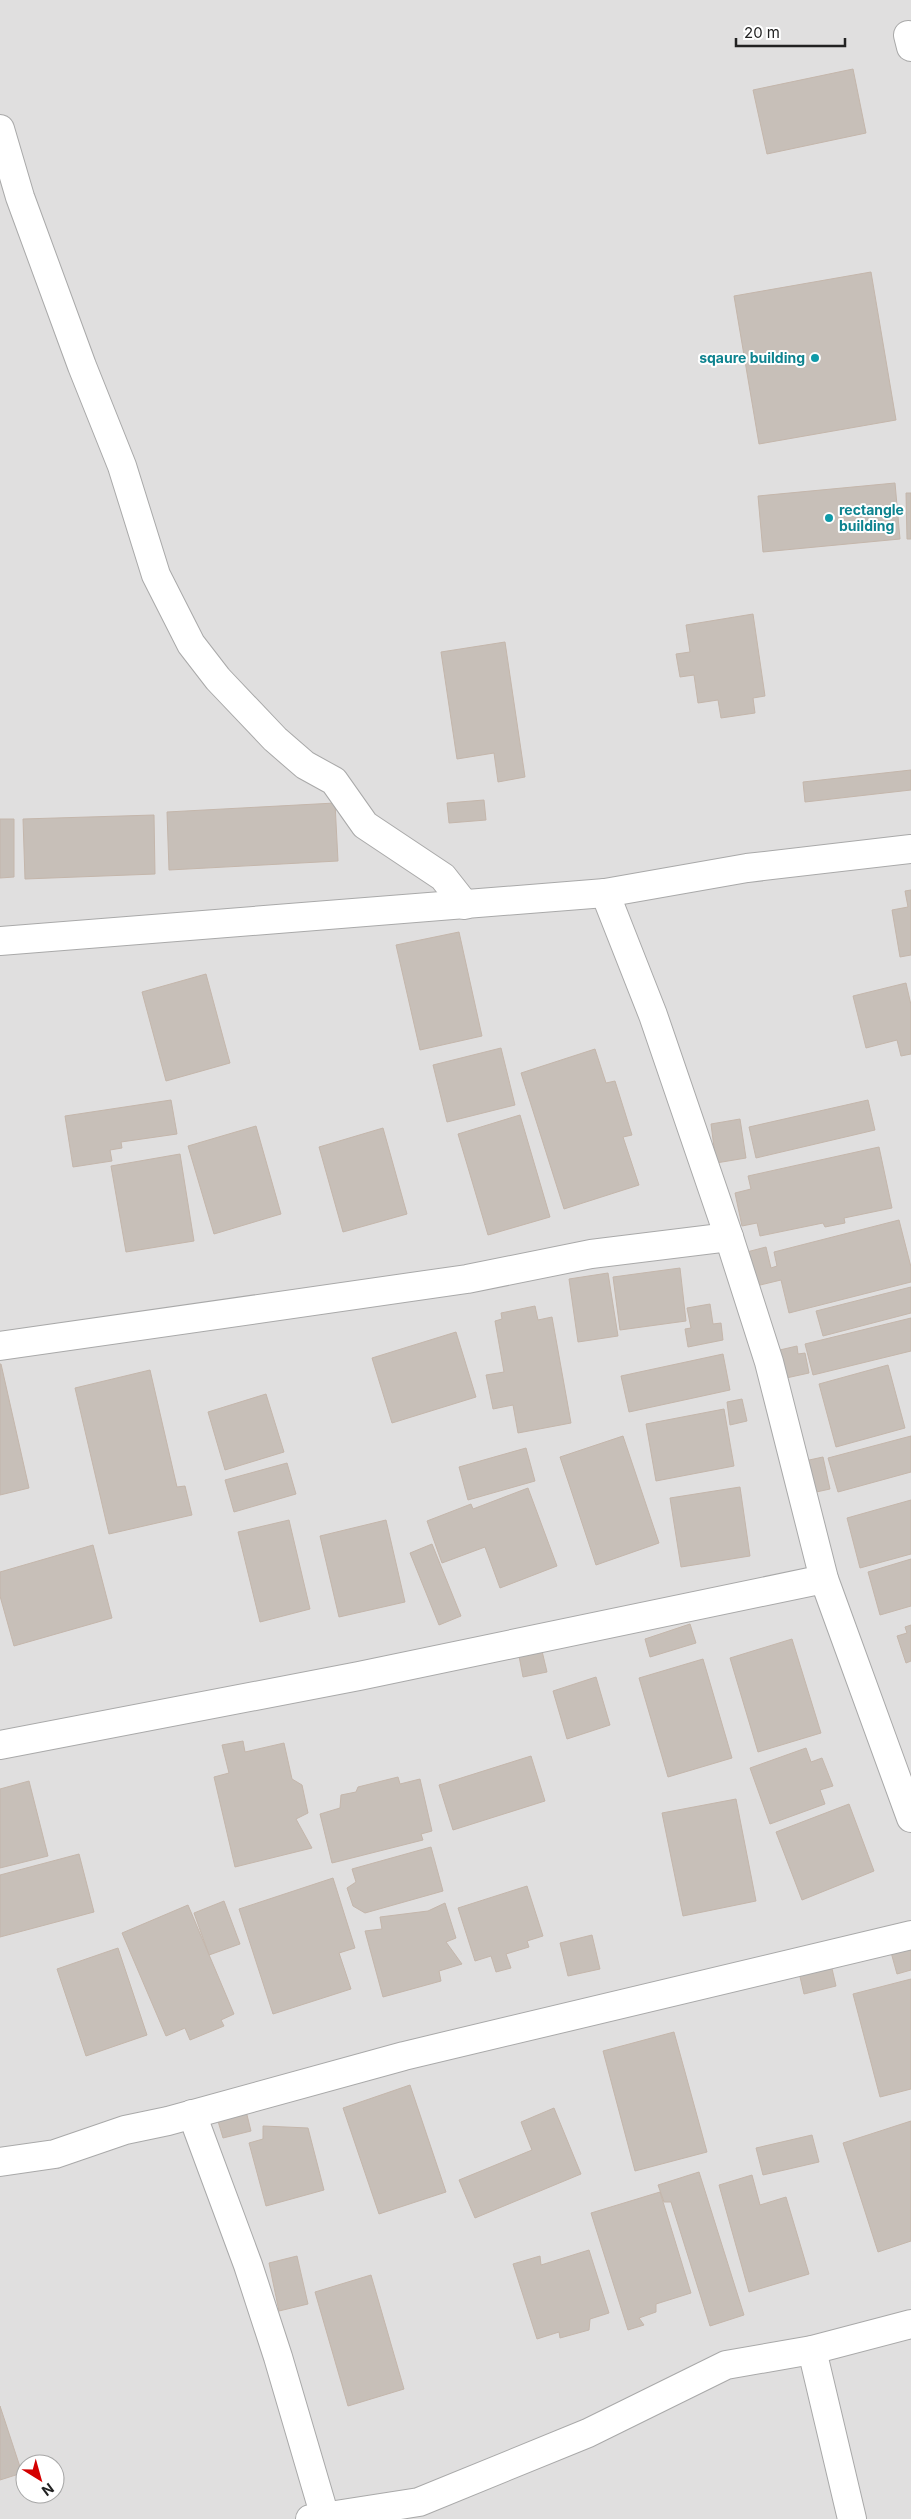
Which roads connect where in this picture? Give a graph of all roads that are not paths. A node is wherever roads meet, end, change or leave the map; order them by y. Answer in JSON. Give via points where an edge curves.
{"nodes":[{"id":1,"x":0,"y":129,"type":"edge"},
{"id":2,"x":911,"y":849,"type":"edge"},
{"id":3,"x":605,"y":893,"type":"junction"},
{"id":4,"x":465,"y":905,"type":"junction"},
{"id":5,"x":0,"y":940,"type":"edge"},
{"id":6,"x":729,"y":1237,"type":"junction"},
{"id":7,"x":0,"y":1346,"type":"edge"},
{"id":8,"x":824,"y":1579,"type":"junction"},
{"id":9,"x":0,"y":1745,"type":"edge"},
{"id":10,"x":911,"y":1818,"type":"edge"},
{"id":11,"x":911,"y":1934,"type":"edge"},
{"id":12,"x":192,"y":2114,"type":"junction"},
{"id":13,"x":0,"y":2162,"type":"edge"},
{"id":14,"x":911,"y":2324,"type":"edge"},
{"id":15,"x":812,"y":2350,"type":"junction"},
{"id":16,"x":421,"y":2511,"type":"edge"},
{"id":17,"x":317,"y":2518,"type":"edge"},
{"id":18,"x":852,"y":2519,"type":"edge"}],
"edges":[{"from":1,"to":4,"type":"street","via":[[24,206],[122,466],[156,575],[191,644],[218,679],[275,739],[305,765],[334,780],[365,826],[443,877]]},
{"from":2,"to":3,"type":"street","via":[[747,868]]},
{"from":3,"to":4,"type":"street"},
{"from":3,"to":6,"type":"street","via":[[653,1015]]},
{"from":4,"to":5,"type":"street"},
{"from":6,"to":7,"type":"street","via":[[591,1254],[421,1286]]},
{"from":6,"to":8,"type":"street","via":[[769,1362]]},
{"from":8,"to":9,"type":"street","via":[[359,1676]]},
{"from":8,"to":10,"type":"street"},
{"from":11,"to":12,"type":"street","via":[[404,2056]]},
{"from":12,"to":13,"type":"street","via":[[124,2130],[55,2154]]},
{"from":12,"to":17,"type":"street","via":[[248,2265]]},
{"from":14,"to":15,"type":"street"},
{"from":15,"to":16,"type":"street","via":[[726,2365]]},
{"from":15,"to":18,"type":"street"},
{"from":16,"to":17,"type":"street"}]}
